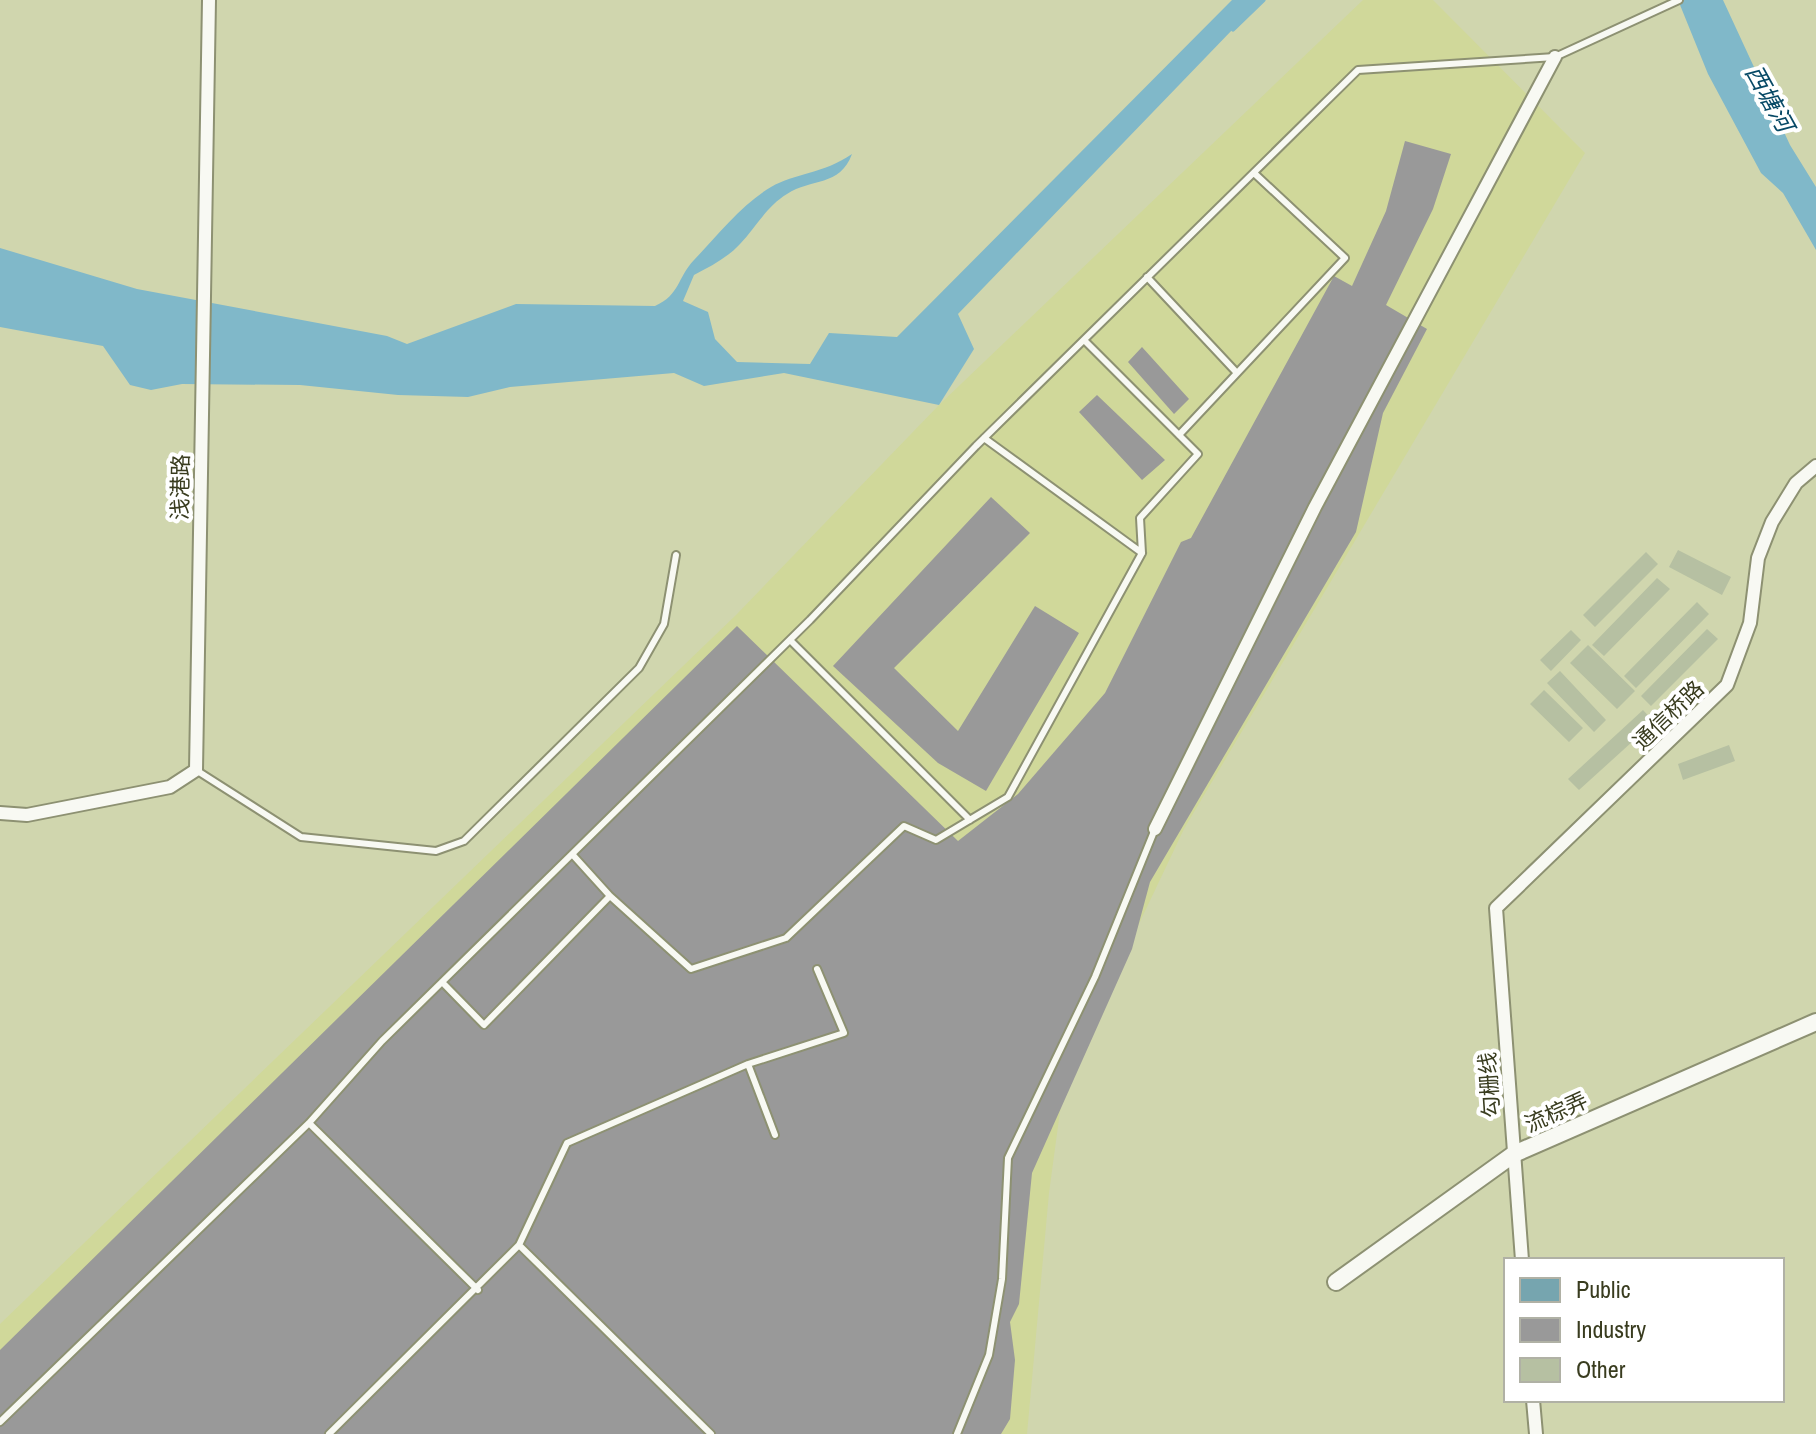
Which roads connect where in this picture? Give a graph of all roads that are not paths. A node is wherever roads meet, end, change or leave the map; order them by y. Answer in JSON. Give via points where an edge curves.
{"nodes":[{"id":1,"x":209,"y":0,"type":"edge"},
{"id":2,"x":1679,"y":0,"type":"edge"},
{"id":3,"x":1555,"y":57,"type":"junction"},
{"id":4,"x":1254,"y":173,"type":"junction"},
{"id":5,"x":1147,"y":277,"type":"junction"},
{"id":6,"x":1084,"y":340,"type":"junction"},
{"id":7,"x":1237,"y":373,"type":"junction"},
{"id":8,"x":1179,"y":435,"type":"junction"},
{"id":9,"x":984,"y":438,"type":"junction"},
{"id":10,"x":1816,"y":466,"type":"edge"},
{"id":11,"x":1142,"y":553,"type":"junction"},
{"id":12,"x":676,"y":555,"type":"dead end"},
{"id":13,"x":790,"y":640,"type":"junction"},
{"id":14,"x":196,"y":770,"type":"junction"},
{"id":15,"x":0,"y":813,"type":"edge"},
{"id":16,"x":970,"y":820,"type":"junction"},
{"id":17,"x":1155,"y":829,"type":"joint"},
{"id":18,"x":572,"y":854,"type":"junction"},
{"id":19,"x":610,"y":896,"type":"junction"},
{"id":20,"x":1496,"y":908,"type":"joint"},
{"id":21,"x":817,"y":969,"type":"dead end"},
{"id":22,"x":442,"y":982,"type":"junction"},
{"id":23,"x":1816,"y":1022,"type":"edge"},
{"id":24,"x":748,"y":1064,"type":"junction"},
{"id":25,"x":309,"y":1123,"type":"junction"},
{"id":26,"x":775,"y":1135,"type":"dead end"},
{"id":27,"x":1514,"y":1154,"type":"junction"},
{"id":28,"x":519,"y":1245,"type":"junction"},
{"id":29,"x":1522,"y":1258,"type":"edge"},
{"id":30,"x":1336,"y":1282,"type":"dead end"},
{"id":31,"x":478,"y":1290,"type":"junction"},
{"id":32,"x":1533,"y":1402,"type":"edge"},
{"id":33,"x":0,"y":1422,"type":"edge"},
{"id":34,"x":329,"y":1434,"type":"edge"},
{"id":35,"x":711,"y":1434,"type":"edge"},
{"id":36,"x":957,"y":1434,"type":"edge"},
{"id":37,"x":1536,"y":1434,"type":"edge"}],
"edges":[{"from":1,"to":14,"type":"street","name":"浅港路"},
{"from":2,"to":3,"type":"lane"},
{"from":3,"to":4,"type":"lane","via":[[1358,70]]},
{"from":3,"to":17,"type":"street","via":[[1315,507]]},
{"from":4,"to":5,"type":"lane"},
{"from":4,"to":7,"type":"lane","via":[[1345,258]]},
{"from":5,"to":6,"type":"lane"},
{"from":5,"to":7,"type":"lane"},
{"from":6,"to":8,"type":"lane"},
{"from":6,"to":9,"type":"lane"},
{"from":7,"to":8,"type":"lane"},
{"from":8,"to":11,"type":"lane","via":[[1198,454],[1140,518]]},
{"from":9,"to":11,"type":"lane"},
{"from":9,"to":13,"type":"lane"},
{"from":10,"to":20,"type":"street","name":"通信桥路","via":[[1796,483],[1772,522],[1758,558],[1750,623],[1727,685]]},
{"from":11,"to":16,"type":"lane","via":[[1008,797]]},
{"from":12,"to":14,"type":"lane","via":[[664,624],[639,668],[464,841],[436,851],[301,837]]},
{"from":13,"to":16,"type":"lane"},
{"from":13,"to":18,"type":"lane"},
{"from":14,"to":15,"type":"street","via":[[170,787],[27,815]]},
{"from":16,"to":19,"type":"lane","via":[[936,840],[904,826],[786,938],[691,969]]},
{"from":17,"to":36,"type":"lane","via":[[1095,977],[1008,1158],[1002,1279],[989,1355]]},
{"from":18,"to":19,"type":"lane"},
{"from":18,"to":22,"type":"lane"},
{"from":19,"to":22,"type":"lane","via":[[484,1025]]},
{"from":20,"to":27,"type":"street","name":"勾栅线"},
{"from":21,"to":24,"type":"lane","via":[[844,1033]]},
{"from":22,"to":25,"type":"lane"},
{"from":23,"to":27,"type":"street","name":"流棕弄"},
{"from":24,"to":26,"type":"lane"},
{"from":24,"to":28,"type":"lane","via":[[567,1143]]},
{"from":25,"to":31,"type":"lane"},
{"from":25,"to":33,"type":"lane"},
{"from":27,"to":29,"type":"street","name":"勾栅线"},
{"from":27,"to":30,"type":"street","name":"流棕弄"},
{"from":28,"to":31,"type":"lane"},
{"from":28,"to":35,"type":"lane"},
{"from":31,"to":34,"type":"lane"},
{"from":32,"to":37,"type":"street"}]}
